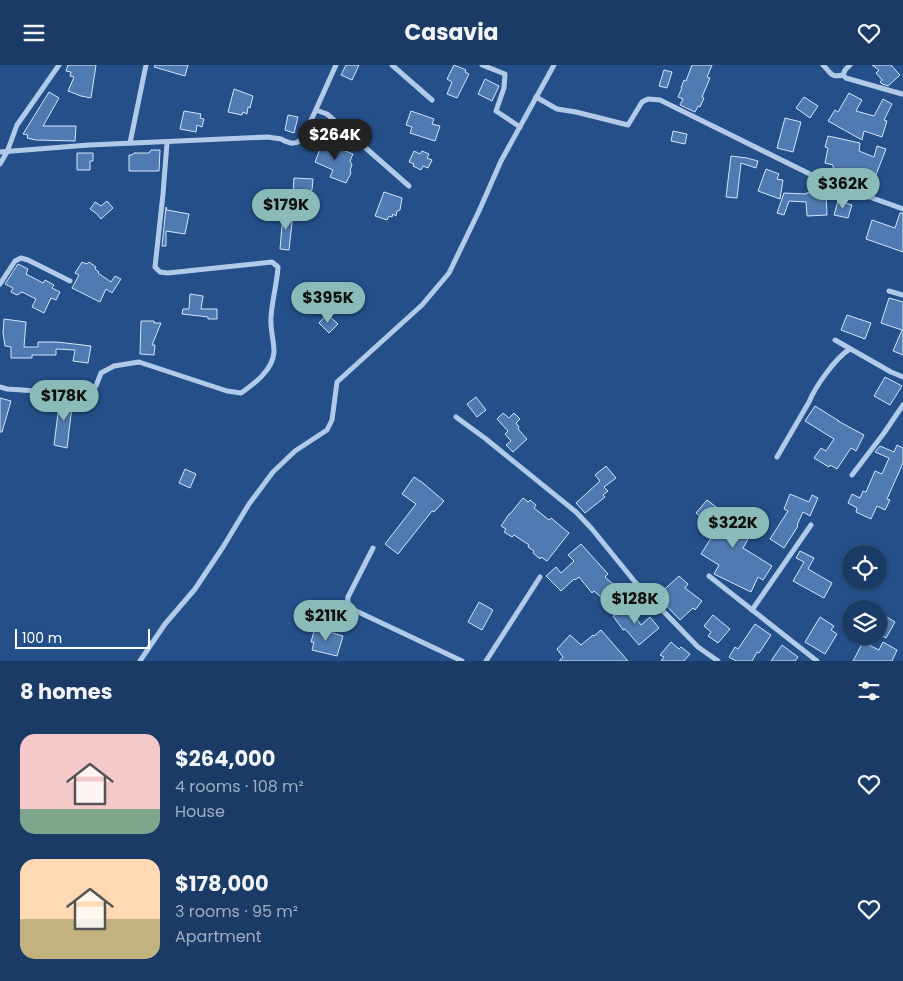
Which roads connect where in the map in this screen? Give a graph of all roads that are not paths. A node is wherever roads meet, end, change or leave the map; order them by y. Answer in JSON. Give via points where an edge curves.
{"nodes":[{"id":1,"x":60,"y":65,"type":"edge"},
{"id":2,"x":146,"y":65,"type":"edge"},
{"id":3,"x":336,"y":65,"type":"edge"},
{"id":4,"x":392,"y":65,"type":"edge"},
{"id":5,"x":482,"y":65,"type":"edge"},
{"id":6,"x":554,"y":65,"type":"edge"},
{"id":7,"x":824,"y":65,"type":"edge"},
{"id":8,"x":850,"y":65,"type":"edge"},
{"id":9,"x":843,"y":75,"type":"junction"},
{"id":10,"x":902,"y":94,"type":"edge"},
{"id":11,"x":536,"y":97,"type":"junction"},
{"id":12,"x":432,"y":100,"type":"dead end"},
{"id":13,"x":316,"y":111,"type":"junction"},
{"id":14,"x":520,"y":127,"type":"junction"},
{"id":15,"x":130,"y":143,"type":"junction"},
{"id":16,"x":167,"y":143,"type":"junction"},
{"id":17,"x":0,"y":152,"type":"edge"},
{"id":18,"x":7,"y":152,"type":"junction"},
{"id":19,"x":0,"y":164,"type":"edge"},
{"id":20,"x":409,"y":186,"type":"dead end"},
{"id":21,"x":903,"y":209,"type":"edge"},
{"id":22,"x":70,"y":281,"type":"dead end"},
{"id":23,"x":0,"y":284,"type":"edge"},
{"id":24,"x":889,"y":291,"type":"dead end"},
{"id":25,"x":903,"y":295,"type":"edge"},
{"id":26,"x":835,"y":340,"type":"dead end"},
{"id":27,"x":850,"y":349,"type":"junction"},
{"id":28,"x":903,"y":377,"type":"edge"},
{"id":29,"x":0,"y":387,"type":"edge"},
{"id":30,"x":903,"y":405,"type":"edge"},
{"id":31,"x":456,"y":417,"type":"dead end"},
{"id":32,"x":777,"y":457,"type":"dead end"},
{"id":33,"x":852,"y":475,"type":"dead end"},
{"id":34,"x":811,"y":525,"type":"dead end"},
{"id":35,"x":373,"y":548,"type":"dead end"},
{"id":36,"x":709,"y":576,"type":"dead end"},
{"id":37,"x":540,"y":577,"type":"dead end"},
{"id":38,"x":752,"y":610,"type":"junction"},
{"id":39,"x":140,"y":661,"type":"edge"},
{"id":40,"x":462,"y":661,"type":"edge"},
{"id":41,"x":486,"y":661,"type":"edge"},
{"id":42,"x":718,"y":661,"type":"edge"},
{"id":43,"x":817,"y":661,"type":"edge"}],
"edges":[{"from":1,"to":18,"type":"street","via":[[17,125]]},
{"from":2,"to":15,"type":"street"},
{"from":3,"to":13,"type":"street"},
{"from":4,"to":12,"type":"street"},
{"from":5,"to":14,"type":"street","via":[[505,74],[496,111]]},
{"from":6,"to":11,"type":"street"},
{"from":7,"to":9,"type":"street","via":[[833,76]]},
{"from":8,"to":9,"type":"street"},
{"from":9,"to":10,"type":"street"},
{"from":11,"to":14,"type":"street"},
{"from":11,"to":21,"type":"street","via":[[557,109],[628,125],[642,102],[660,100],[822,180]]},
{"from":13,"to":16,"type":"street","via":[[304,136],[297,142],[287,143],[268,137]]},
{"from":13,"to":20,"type":"street","via":[[327,114]]},
{"from":14,"to":39,"type":"street","via":[[448,273],[422,305],[337,382],[327,431],[295,451],[272,472],[195,589],[165,624]]},
{"from":15,"to":16,"type":"street"},
{"from":15,"to":18,"type":"street"},
{"from":16,"to":29,"type":"street","via":[[154,267],[168,273],[258,263],[272,263],[278,267],[271,317],[274,353],[270,365],[255,384],[241,393],[139,362],[114,366],[101,373],[91,393]]},
{"from":17,"to":18,"type":"street"},
{"from":18,"to":19,"type":"street"},
{"from":22,"to":23,"type":"street","via":[[20,258]]},
{"from":24,"to":25,"type":"street"},
{"from":26,"to":27,"type":"street"},
{"from":27,"to":28,"type":"street"},
{"from":27,"to":32,"type":"street","via":[[840,356],[812,393],[810,402]]},
{"from":30,"to":33,"type":"street"},
{"from":31,"to":42,"type":"street","via":[[576,512],[635,583],[698,647]]},
{"from":34,"to":38,"type":"street"},
{"from":35,"to":40,"type":"street","via":[[348,597],[349,606]]},
{"from":36,"to":38,"type":"street"},
{"from":37,"to":41,"type":"street"},
{"from":38,"to":43,"type":"street"}]}
